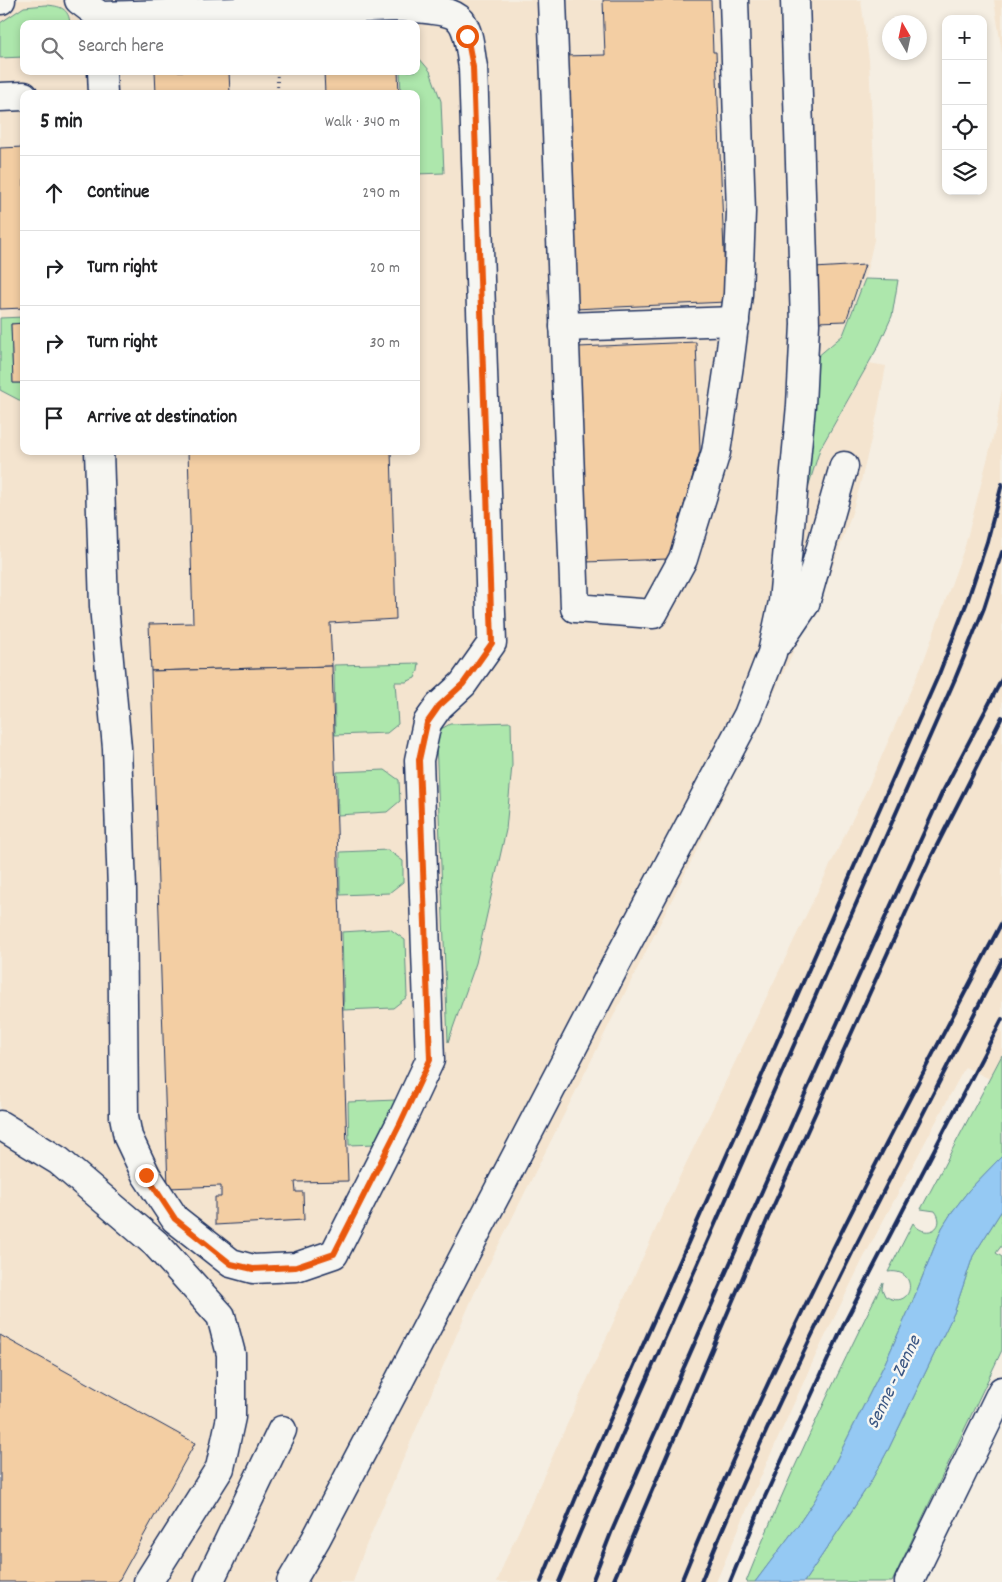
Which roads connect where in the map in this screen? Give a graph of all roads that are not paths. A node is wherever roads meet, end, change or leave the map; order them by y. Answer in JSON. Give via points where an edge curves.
{"nodes":[{"id":1,"x":552,"y":0,"type":"edge"},
{"id":2,"x":734,"y":0,"type":"edge"},
{"id":3,"x":795,"y":0,"type":"edge"},
{"id":4,"x":401,"y":4,"type":"edge"},
{"id":5,"x":144,"y":7,"type":"edge"},
{"id":6,"x":93,"y":13,"type":"edge"},
{"id":7,"x":102,"y":75,"type":"edge"},
{"id":8,"x":103,"y":90,"type":"edge"},
{"id":9,"x":20,"y":96,"type":"edge"},
{"id":10,"x":0,"y":97,"type":"edge"},
{"id":11,"x":735,"y":321,"type":"junction"},
{"id":12,"x":564,"y":327,"type":"junction"},
{"id":13,"x":99,"y":455,"type":"edge"},
{"id":14,"x":844,"y":466,"type":"dead end"},
{"id":15,"x":772,"y":653,"type":"junction"},
{"id":16,"x":0,"y":1125,"type":"edge"},
{"id":17,"x":1002,"y":1391,"type":"edge"},
{"id":18,"x":282,"y":1430,"type":"dead end"},
{"id":19,"x":148,"y":1582,"type":"edge"},
{"id":20,"x":209,"y":1582,"type":"edge"},
{"id":21,"x":291,"y":1582,"type":"edge"},
{"id":22,"x":909,"y":1582,"type":"edge"}],
"edges":[{"from":1,"to":12,"type":"lane"},
{"from":2,"to":11,"type":"lane","via":[[741,212]]},
{"from":3,"to":15,"type":"lane","via":[[806,324],[783,602]]},
{"from":4,"to":5,"type":"lane"},
{"from":4,"to":13,"type":"lane","via":[[444,11],[460,20],[473,67],[492,643],[463,684],[439,706],[427,723],[419,760],[430,1060],[334,1254],[296,1267],[253,1269],[231,1264],[175,1219],[146,1175],[128,1137],[124,1116],[117,748],[104,606]]},
{"from":5,"to":6,"type":"lane"},
{"from":7,"to":8,"type":"lane"},
{"from":9,"to":10,"type":"lane"},
{"from":11,"to":12,"type":"lane"},
{"from":11,"to":12,"type":"lane","via":[[716,452],[683,559],[653,614],[575,608]]},
{"from":14,"to":15,"type":"lane","via":[[805,604]]},
{"from":15,"to":21,"type":"lane","via":[[748,715]]},
{"from":16,"to":19,"type":"lane","via":[[59,1160],[156,1244],[221,1316],[231,1354],[231,1418],[220,1468]]},
{"from":17,"to":22,"type":"lane"},
{"from":18,"to":20,"type":"lane"}]}
